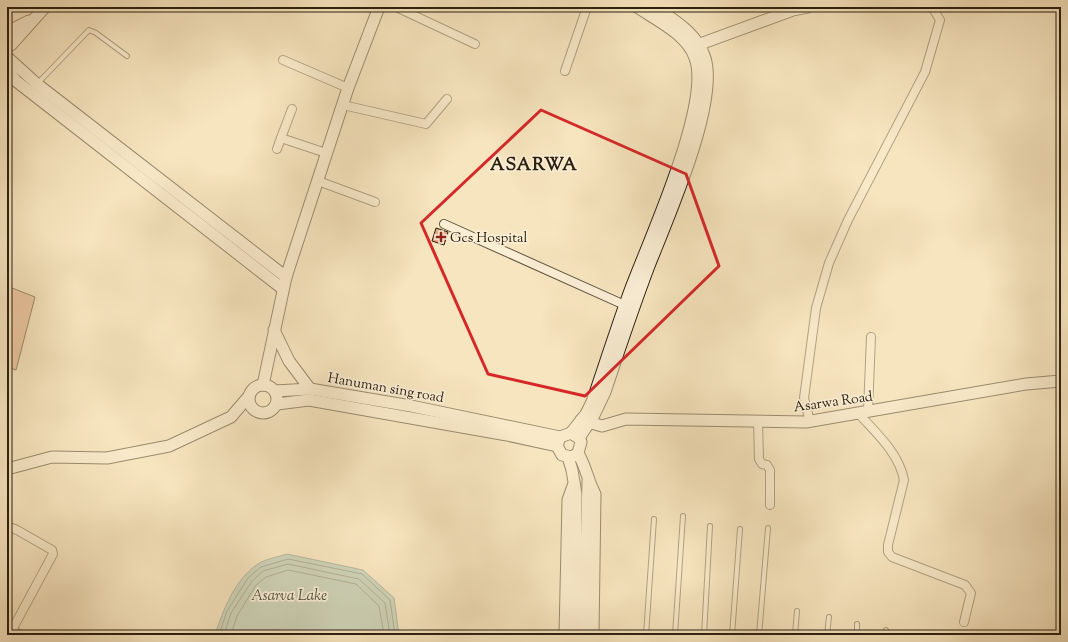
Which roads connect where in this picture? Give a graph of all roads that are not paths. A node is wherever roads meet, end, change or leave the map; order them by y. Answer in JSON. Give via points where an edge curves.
{"nodes":[{"id":1,"x":45,"y":7,"type":"edge"},
{"id":2,"x":379,"y":7,"type":"edge"},
{"id":3,"x":396,"y":7,"type":"edge"},
{"id":4,"x":587,"y":7,"type":"edge"},
{"id":5,"x":637,"y":7,"type":"edge"},
{"id":6,"x":655,"y":7,"type":"edge"},
{"id":7,"x":808,"y":7,"type":"edge"},
{"id":8,"x":932,"y":7,"type":"edge"},
{"id":9,"x":35,"y":18,"type":"junction"},
{"id":10,"x":7,"y":32,"type":"edge"},
{"id":11,"x":9,"y":41,"type":"edge"},
{"id":12,"x":475,"y":44,"type":"dead end"},
{"id":13,"x":694,"y":46,"type":"junction"},
{"id":14,"x":127,"y":56,"type":"dead end"},
{"id":15,"x":7,"y":57,"type":"edge"},
{"id":16,"x":283,"y":60,"type":"dead end"},
{"id":17,"x":7,"y":70,"type":"edge"},
{"id":18,"x":565,"y":71,"type":"dead end"},
{"id":19,"x":37,"y":84,"type":"junction"},
{"id":20,"x":348,"y":88,"type":"junction"},
{"id":21,"x":447,"y":99,"type":"dead end"},
{"id":22,"x":343,"y":105,"type":"junction"},
{"id":23,"x":292,"y":109,"type":"dead end"},
{"id":24,"x":281,"y":138,"type":"junction"},
{"id":25,"x":277,"y":149,"type":"dead end"},
{"id":26,"x":326,"y":153,"type":"junction"},
{"id":27,"x":318,"y":181,"type":"junction"},
{"id":28,"x":375,"y":202,"type":"dead end"},
{"id":29,"x":444,"y":224,"type":"dead end"},
{"id":30,"x":286,"y":276,"type":"junction"},
{"id":31,"x":283,"y":289,"type":"junction"},
{"id":32,"x":629,"y":307,"type":"junction"},
{"id":33,"x":274,"y":329,"type":"junction"},
{"id":34,"x":871,"y":337,"type":"dead end"},
{"id":35,"x":1061,"y":381,"type":"edge"},
{"id":36,"x":263,"y":385,"type":"junction"},
{"id":37,"x":310,"y":389,"type":"junction"},
{"id":38,"x":275,"y":391,"type":"junction"},
{"id":39,"x":249,"y":396,"type":"junction"},
{"id":40,"x":277,"y":404,"type":"junction"},
{"id":41,"x":437,"y":411,"type":"junction"},
{"id":42,"x":258,"y":412,"type":"junction"},
{"id":43,"x":863,"y":413,"type":"junction"},
{"id":44,"x":231,"y":417,"type":"junction"},
{"id":45,"x":587,"y":419,"type":"junction"},
{"id":46,"x":435,"y":422,"type":"junction"},
{"id":47,"x":758,"y":422,"type":"junction"},
{"id":48,"x":810,"y":422,"type":"junction"},
{"id":49,"x":567,"y":439,"type":"junction"},
{"id":50,"x":573,"y":455,"type":"junction"},
{"id":51,"x":7,"y":469,"type":"edge"},
{"id":52,"x":588,"y":481,"type":"junction"},
{"id":53,"x":574,"y":482,"type":"junction"},
{"id":54,"x":770,"y":505,"type":"dead end"},
{"id":55,"x":684,"y":516,"type":"dead end"},
{"id":56,"x":654,"y":519,"type":"dead end"},
{"id":57,"x":710,"y":526,"type":"dead end"},
{"id":58,"x":768,"y":528,"type":"dead end"},
{"id":59,"x":7,"y":529,"type":"edge"},
{"id":60,"x":740,"y":529,"type":"dead end"},
{"id":61,"x":797,"y":611,"type":"dead end"},
{"id":62,"x":829,"y":617,"type":"dead end"},
{"id":63,"x":964,"y":622,"type":"dead end"},
{"id":64,"x":857,"y":624,"type":"dead end"},
{"id":65,"x":10,"y":629,"type":"edge"},
{"id":66,"x":21,"y":635,"type":"edge"},
{"id":67,"x":564,"y":635,"type":"edge"},
{"id":68,"x":575,"y":635,"type":"edge"},
{"id":69,"x":584,"y":635,"type":"edge"},
{"id":70,"x":594,"y":635,"type":"edge"},
{"id":71,"x":646,"y":635,"type":"edge"},
{"id":72,"x":675,"y":635,"type":"edge"},
{"id":73,"x":704,"y":635,"type":"edge"},
{"id":74,"x":732,"y":635,"type":"edge"},
{"id":75,"x":759,"y":635,"type":"edge"},
{"id":76,"x":795,"y":635,"type":"edge"},
{"id":77,"x":827,"y":635,"type":"edge"},
{"id":78,"x":857,"y":635,"type":"edge"}],
"edges":[{"from":1,"to":9,"type":"street"},
{"from":2,"to":20,"type":"street"},
{"from":3,"to":12,"type":"street"},
{"from":4,"to":18,"type":"street"},
{"from":5,"to":13,"type":"street"},
{"from":6,"to":13,"type":"street","via":[[692,34]]},
{"from":7,"to":13,"type":"street","via":[[793,10]]},
{"from":8,"to":48,"type":"street","via":[[940,20],[925,72],[848,220],[829,263],[816,308],[804,398]]},
{"from":9,"to":10,"type":"street"},
{"from":9,"to":11,"type":"street"},
{"from":11,"to":15,"type":"street"},
{"from":13,"to":32,"type":"street","via":[[705,58],[708,73],[707,92]]},
{"from":14,"to":19,"type":"lane","via":[[89,30]]},
{"from":15,"to":19,"type":"street"},
{"from":16,"to":20,"type":"street"},
{"from":17,"to":31,"type":"street","via":[[16,81]]},
{"from":19,"to":30,"type":"street"},
{"from":20,"to":22,"type":"street"},
{"from":21,"to":22,"type":"street","via":[[426,124]]},
{"from":22,"to":26,"type":"street"},
{"from":23,"to":24,"type":"street"},
{"from":24,"to":25,"type":"street"},
{"from":24,"to":26,"type":"street"},
{"from":26,"to":27,"type":"street"},
{"from":27,"to":28,"type":"street"},
{"from":27,"to":30,"type":"street"},
{"from":29,"to":32,"type":"street"},
{"from":30,"to":31,"type":"street"},
{"from":31,"to":33,"type":"street"},
{"from":32,"to":45,"type":"street","via":[[605,392]]},
{"from":33,"to":36,"type":"street"},
{"from":33,"to":37,"type":"street","via":[[289,361]]},
{"from":34,"to":43,"type":"street"},
{"from":35,"to":43,"type":"street","name":"Asarwa Road","via":[[1026,384]]},
{"from":36,"to":38,"type":"street","via":[[268,385]]},
{"from":36,"to":39,"type":"street","via":[[254,388]]},
{"from":37,"to":38,"type":"street","name":"Hanuman sing road"},
{"from":37,"to":41,"type":"street","name":"Hanuman sing road"},
{"from":38,"to":40,"type":"street"},
{"from":39,"to":42,"type":"street","via":[[251,405]]},
{"from":39,"to":44,"type":"street"},
{"from":40,"to":42,"type":"street","via":[[271,411]]},
{"from":40,"to":46,"type":"street","via":[[310,400]]},
{"from":41,"to":46,"type":"street"},
{"from":41,"to":49,"type":"street","name":"Hanuman sing road"},
{"from":42,"to":44,"type":"street"},
{"from":43,"to":48,"type":"street","name":"Asarwa Road"},
{"from":43,"to":63,"type":"street","via":[[897,458],[904,480],[888,552],[892,557],[965,585],[971,593]]},
{"from":44,"to":51,"type":"street","via":[[169,446],[154,450],[107,458],[52,457]]},
{"from":45,"to":47,"type":"street","name":"Asarwa Road","via":[[603,419],[608,423],[626,419]]},
{"from":45,"to":49,"type":"street"},
{"from":46,"to":49,"type":"street"},
{"from":47,"to":48,"type":"street","name":"Asarwa Road"},
{"from":47,"to":54,"type":"street","via":[[759,459],[770,470]]},
{"from":49,"to":50,"type":"street","via":[[581,445]]},
{"from":49,"to":50,"type":"street","via":[[559,453]]},
{"from":50,"to":52,"type":"street","via":[[586,469]]},
{"from":50,"to":53,"type":"street"},
{"from":52,"to":69,"type":"street"},
{"from":52,"to":70,"type":"street","via":[[595,494]]},
{"from":53,"to":67,"type":"street","via":[[568,500]]},
{"from":53,"to":68,"type":"street"},
{"from":55,"to":72,"type":"lane"},
{"from":56,"to":71,"type":"lane"},
{"from":57,"to":73,"type":"lane"},
{"from":58,"to":75,"type":"lane"},
{"from":59,"to":65,"type":"street","via":[[17,530],[52,550],[53,554]]},
{"from":60,"to":74,"type":"lane"},
{"from":61,"to":76,"type":"lane"},
{"from":62,"to":77,"type":"lane"},
{"from":64,"to":78,"type":"lane"},
{"from":65,"to":66,"type":"street"}]}
